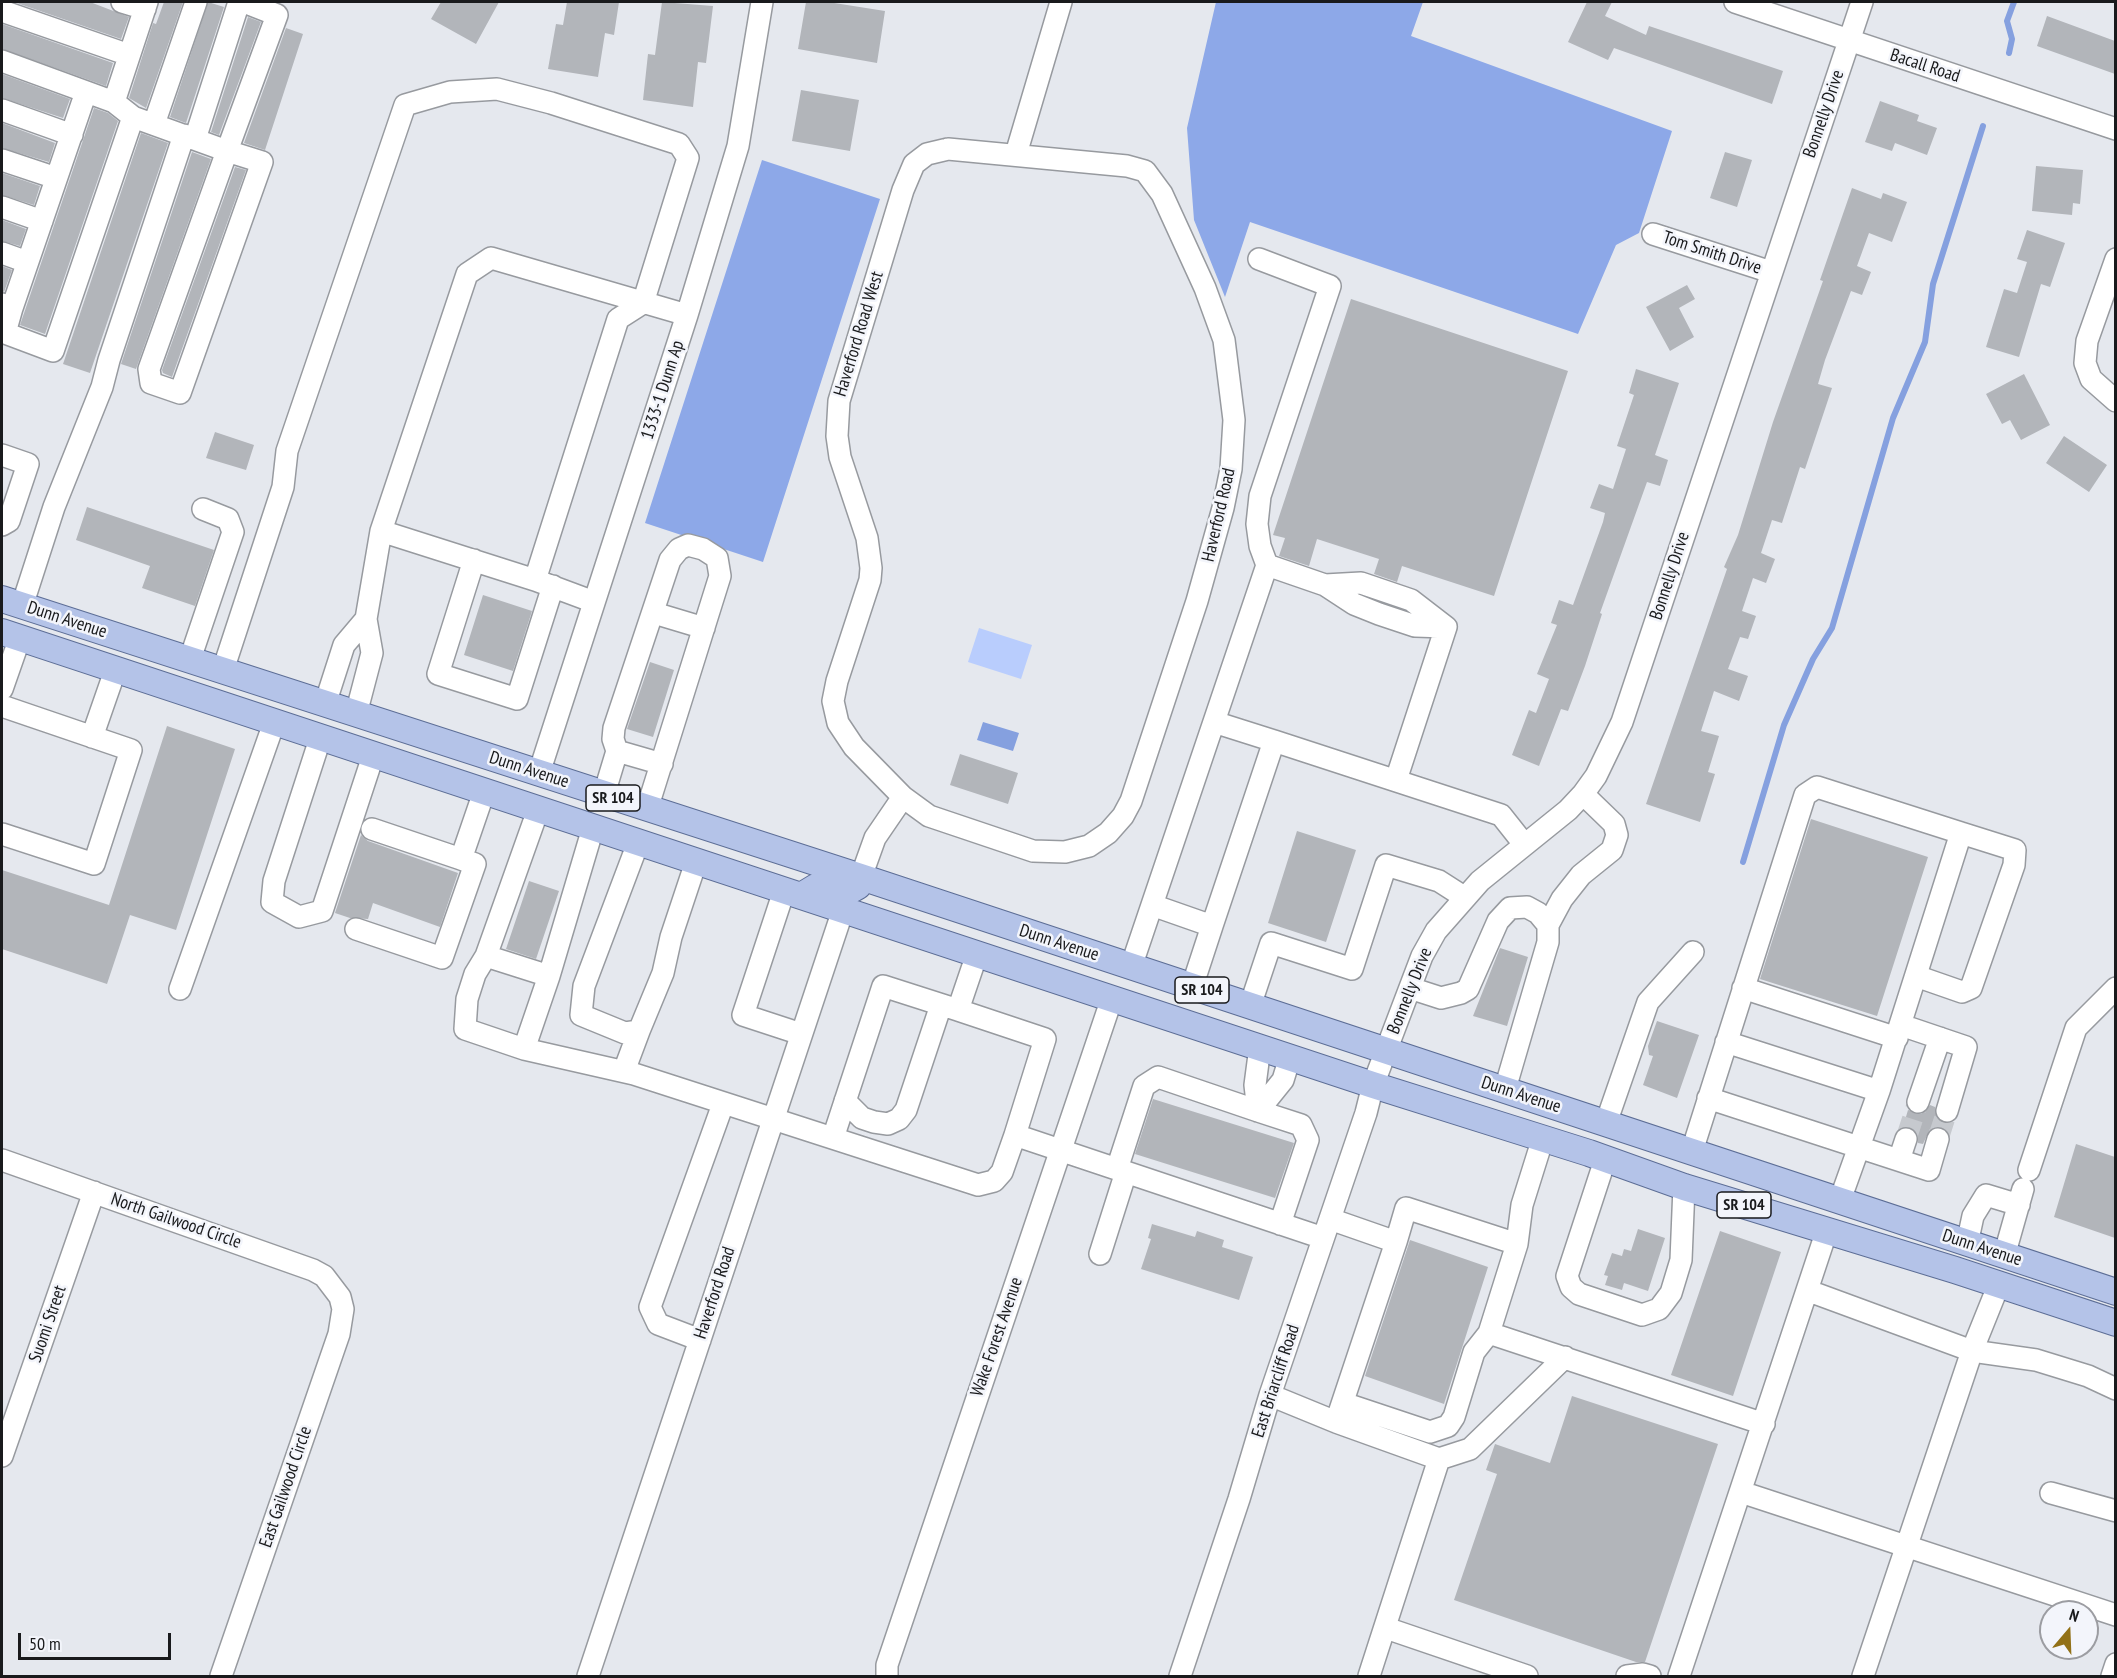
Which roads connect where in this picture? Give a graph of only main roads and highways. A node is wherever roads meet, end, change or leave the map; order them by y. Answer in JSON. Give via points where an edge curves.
{"nodes":[{"id":1,"x":19,"y":604,"type":"edge"},
{"id":2,"x":6,"y":642,"type":"edge"},
{"id":3,"x":206,"y":665,"type":"junction"},
{"id":4,"x":115,"y":671,"type":"junction"},
{"id":5,"x":539,"y":773,"type":"junction"},
{"id":6,"x":459,"y":784,"type":"junction"},
{"id":7,"x":861,"y":877,"type":"junction"},
{"id":8,"x":793,"y":894,"type":"junction"},
{"id":9,"x":918,"y":896,"type":"junction"},
{"id":10,"x":843,"y":910,"type":"junction"},
{"id":11,"x":2115,"y":1292,"type":"edge"},
{"id":12,"x":2115,"y":1323,"type":"edge"}],
"edges":[{"from":1,"to":3,"type":"main road","name":"Dunn Avenue","number":"SR 104"},
{"from":2,"to":4,"type":"main road","name":"Dunn Avenue","number":"SR 104"},
{"from":3,"to":4,"type":"main road","via":[[189,669],[138,660],[120,664]]},
{"from":3,"to":5,"type":"main road","name":"Dunn Avenue","number":"SR 104"},
{"from":4,"to":6,"type":"main road","name":"Dunn Avenue","number":"SR 104"},
{"from":5,"to":6,"type":"main road","via":[[523,781],[477,776]]},
{"from":5,"to":7,"type":"main road","name":"Dunn Avenue","number":"SR 104"},
{"from":6,"to":8,"type":"main road","name":"Dunn Avenue","number":"SR 104"},
{"from":7,"to":8,"type":"main road","via":[[858,886],[851,890],[816,887]]},
{"from":7,"to":9,"type":"main road","name":"Dunn Avenue","number":"SR 104"},
{"from":8,"to":10,"type":"main road","name":"Dunn Avenue","number":"SR 104"},
{"from":9,"to":10,"type":"main road","via":[[900,904],[856,900]]},
{"from":9,"to":11,"type":"main road","name":"Dunn Avenue","number":"SR 104"},
{"from":10,"to":12,"type":"main road","name":"Dunn Avenue","number":"SR 104","via":[[1684,1187]]}]}
